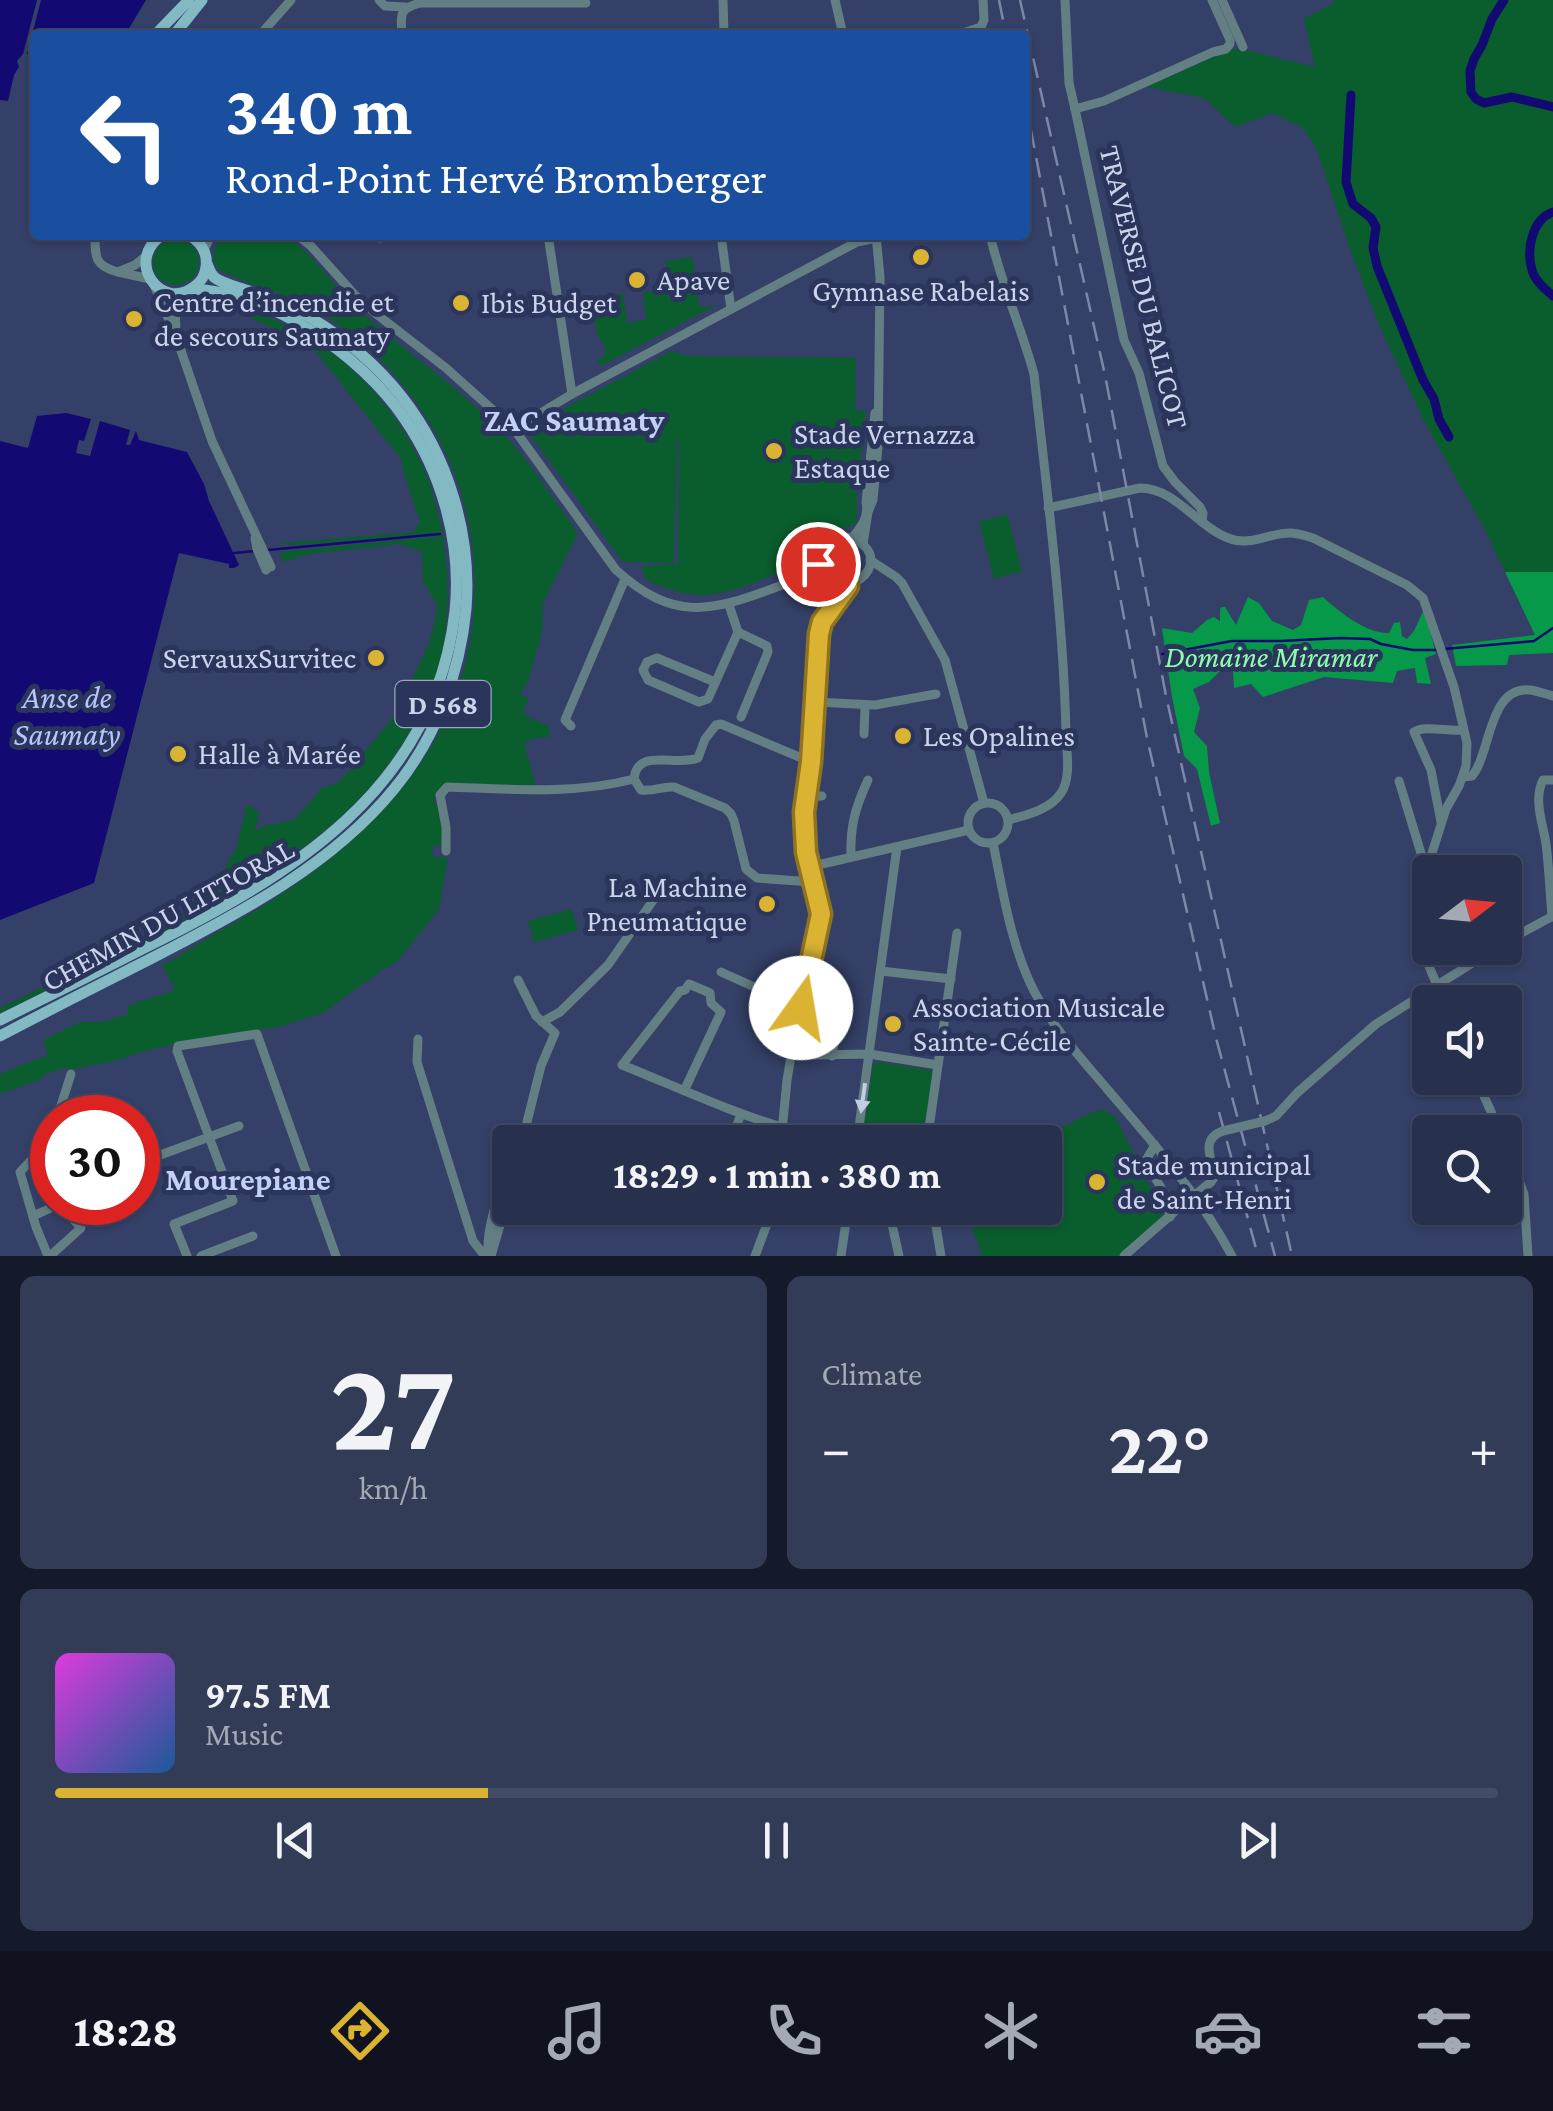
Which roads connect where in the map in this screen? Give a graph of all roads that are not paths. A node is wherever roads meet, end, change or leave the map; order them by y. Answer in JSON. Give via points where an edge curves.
{"nodes":[{"id":1,"x":189,"y":0,"type":"edge"},
{"id":2,"x":202,"y":0,"type":"edge"},
{"id":3,"x":291,"y":0,"type":"edge"},
{"id":4,"x":380,"y":0,"type":"edge"},
{"id":5,"x":724,"y":0,"type":"edge"},
{"id":6,"x":836,"y":0,"type":"edge"},
{"id":7,"x":983,"y":0,"type":"edge"},
{"id":8,"x":1065,"y":0,"type":"edge"},
{"id":9,"x":1212,"y":0,"type":"edge"},
{"id":10,"x":1222,"y":0,"type":"edge"},
{"id":11,"x":586,"y":3,"type":"dead end"},
{"id":12,"x":406,"y":7,"type":"junction"},
{"id":13,"x":160,"y":30,"type":"edge"},
{"id":14,"x":178,"y":30,"type":"edge"},
{"id":15,"x":264,"y":30,"type":"edge"},
{"id":16,"x":402,"y":30,"type":"edge"},
{"id":17,"x":724,"y":30,"type":"edge"},
{"id":18,"x":842,"y":30,"type":"edge"},
{"id":19,"x":972,"y":30,"type":"edge"},
{"id":20,"x":1243,"y":47,"type":"dead end"},
{"id":21,"x":1075,"y":109,"type":"junction"},
{"id":22,"x":95,"y":240,"type":"edge"},
{"id":23,"x":153,"y":240,"type":"edge"},
{"id":24,"x":197,"y":240,"type":"edge"},
{"id":25,"x":210,"y":240,"type":"edge"},
{"id":26,"x":303,"y":240,"type":"edge"},
{"id":27,"x":549,"y":240,"type":"edge"},
{"id":28,"x":722,"y":240,"type":"edge"},
{"id":29,"x":863,"y":240,"type":"edge"},
{"id":30,"x":877,"y":240,"type":"edge"},
{"id":31,"x":991,"y":240,"type":"edge"},
{"id":32,"x":146,"y":256,"type":"junction"},
{"id":33,"x":205,"y":257,"type":"junction"},
{"id":34,"x":118,"y":272,"type":"junction"},
{"id":35,"x":152,"y":282,"type":"junction"},
{"id":36,"x":188,"y":291,"type":"junction"},
{"id":37,"x":732,"y":309,"type":"junction"},
{"id":38,"x":178,"y":339,"type":"junction"},
{"id":39,"x":572,"y":394,"type":"junction"},
{"id":40,"x":514,"y":429,"type":"junction"},
{"id":41,"x":1048,"y":508,"type":"junction"},
{"id":42,"x":868,"y":512,"type":"junction"},
{"id":43,"x":1202,"y":522,"type":"junction"},
{"id":44,"x":852,"y":538,"type":"junction"},
{"id":45,"x":863,"y":544,"type":"junction"},
{"id":46,"x":822,"y":558,"type":"junction"},
{"id":47,"x":870,"y":560,"type":"junction"},
{"id":48,"x":268,"y":568,"type":"dead end"},
{"id":49,"x":886,"y":571,"type":"junction"},
{"id":50,"x":866,"y":575,"type":"junction"},
{"id":51,"x":625,"y":579,"type":"junction"},
{"id":52,"x":800,"y":579,"type":"junction"},
{"id":53,"x":832,"y":581,"type":"junction"},
{"id":54,"x":848,"y":586,"type":"junction"},
{"id":55,"x":835,"y":603,"type":"junction"},
{"id":56,"x":729,"y":605,"type":"junction"},
{"id":57,"x":738,"y":632,"type":"junction"},
{"id":58,"x":715,"y":682,"type":"junction"},
{"id":59,"x":936,"y":694,"type":"dead end"},
{"id":60,"x":1553,"y":696,"type":"edge"},
{"id":61,"x":815,"y":702,"type":"junction"},
{"id":62,"x":865,"y":706,"type":"junction"},
{"id":63,"x":740,"y":718,"type":"dead end"},
{"id":64,"x":572,"y":726,"type":"dead end"},
{"id":65,"x":1464,"y":730,"type":"junction"},
{"id":66,"x":864,"y":734,"type":"dead end"},
{"id":67,"x":811,"y":762,"type":"junction"},
{"id":68,"x":1463,"y":777,"type":"junction"},
{"id":69,"x":634,"y":779,"type":"junction"},
{"id":70,"x":868,"y":780,"type":"dead end"},
{"id":71,"x":1553,"y":780,"type":"edge"},
{"id":72,"x":1399,"y":781,"type":"dead end"},
{"id":73,"x":822,"y":796,"type":"dead end"},
{"id":74,"x":805,"y":797,"type":"junction"},
{"id":75,"x":984,"y":803,"type":"junction"},
{"id":76,"x":1008,"y":820,"type":"junction"},
{"id":77,"x":1442,"y":825,"type":"junction"},
{"id":78,"x":969,"y":830,"type":"junction"},
{"id":79,"x":994,"y":843,"type":"junction"},
{"id":80,"x":898,"y":848,"type":"junction"},
{"id":81,"x":446,"y":851,"type":"dead end"},
{"id":82,"x":1421,"y":855,"type":"edge"},
{"id":83,"x":1432,"y":855,"type":"edge"},
{"id":84,"x":850,"y":857,"type":"junction"},
{"id":85,"x":809,"y":867,"type":"junction"},
{"id":86,"x":812,"y":882,"type":"junction"},
{"id":87,"x":654,"y":899,"type":"dead end"},
{"id":88,"x":1553,"y":916,"type":"edge"},
{"id":89,"x":957,"y":933,"type":"dead end"},
{"id":90,"x":1522,"y":933,"type":"edge"},
{"id":91,"x":1469,"y":965,"type":"edge"},
{"id":92,"x":882,"y":971,"type":"junction"},
{"id":93,"x":721,"y":972,"type":"dead end"},
{"id":94,"x":951,"y":979,"type":"junction"},
{"id":95,"x":518,"y":980,"type":"dead end"},
{"id":96,"x":1438,"y":985,"type":"edge"},
{"id":97,"x":1412,"y":1001,"type":"edge"},
{"id":98,"x":801,"y":1008,"type":"junction"},
{"id":99,"x":0,"y":1020,"type":"edge"},
{"id":100,"x":542,"y":1022,"type":"junction"},
{"id":101,"x":836,"y":1029,"type":"dead end"},
{"id":102,"x":0,"y":1036,"type":"edge"},
{"id":103,"x":418,"y":1039,"type":"dead end"},
{"id":104,"x":869,"y":1054,"type":"junction"},
{"id":105,"x":812,"y":1055,"type":"tunnel mouth"},
{"id":106,"x":832,"y":1056,"type":"junction"},
{"id":107,"x":793,"y":1058,"type":"junction"},
{"id":108,"x":776,"y":1061,"type":"dead end"},
{"id":109,"x":938,"y":1065,"type":"junction"},
{"id":110,"x":71,"y":1074,"type":"dead end"},
{"id":111,"x":684,"y":1090,"type":"junction"},
{"id":112,"x":64,"y":1095,"type":"edge"},
{"id":113,"x":742,"y":1114,"type":"junction"},
{"id":114,"x":526,"y":1125,"type":"edge"},
{"id":115,"x":737,"y":1125,"type":"edge"},
{"id":116,"x":779,"y":1125,"type":"edge"},
{"id":117,"x":782,"y":1125,"type":"edge"},
{"id":118,"x":859,"y":1125,"type":"edge"},
{"id":119,"x":929,"y":1125,"type":"edge"},
{"id":120,"x":239,"y":1126,"type":"dead end"},
{"id":121,"x":209,"y":1138,"type":"junction"},
{"id":122,"x":1155,"y":1145,"type":"junction"},
{"id":123,"x":160,"y":1155,"type":"edge"},
{"id":124,"x":30,"y":1160,"type":"edge"},
{"id":125,"x":1522,"y":1189,"type":"edge"},
{"id":126,"x":30,"y":1203,"type":"edge"},
{"id":127,"x":1173,"y":1214,"type":"junction"},
{"id":128,"x":492,"y":1224,"type":"edge"},
{"id":129,"x":37,"y":1225,"type":"edge"},
{"id":130,"x":78,"y":1225,"type":"edge"},
{"id":131,"x":498,"y":1225,"type":"edge"},
{"id":132,"x":767,"y":1225,"type":"edge"},
{"id":133,"x":846,"y":1225,"type":"edge"},
{"id":134,"x":892,"y":1225,"type":"edge"},
{"id":135,"x":936,"y":1225,"type":"edge"},
{"id":136,"x":253,"y":1236,"type":"dead end"},
{"id":137,"x":49,"y":1256,"type":"edge"},
{"id":138,"x":187,"y":1256,"type":"edge"},
{"id":139,"x":201,"y":1256,"type":"edge"},
{"id":140,"x":336,"y":1256,"type":"edge"},
{"id":141,"x":488,"y":1256,"type":"edge"},
{"id":142,"x":755,"y":1256,"type":"edge"},
{"id":143,"x":841,"y":1256,"type":"edge"},
{"id":144,"x":899,"y":1256,"type":"edge"},
{"id":145,"x":941,"y":1256,"type":"edge"},
{"id":146,"x":1124,"y":1256,"type":"edge"},
{"id":147,"x":1232,"y":1256,"type":"edge"},
{"id":148,"x":1528,"y":1256,"type":"edge"}],
"edges":[{"from":1,"to":13,"type":"main road"},
{"from":2,"to":14,"type":"main road"},
{"from":3,"to":15,"type":"street"},
{"from":4,"to":12,"type":"street"},
{"from":5,"to":17,"type":"street"},
{"from":6,"to":18,"type":"street"},
{"from":7,"to":19,"type":"street","via":[[984,20]]},
{"from":8,"to":21,"type":"street","name":"TRAVERSE DU BALICOT"},
{"from":9,"to":21,"type":"street","via":[[1230,40],[1226,49]]},
{"from":10,"to":20,"type":"street"},
{"from":11,"to":12,"type":"street"},
{"from":12,"to":16,"type":"street"},
{"from":21,"to":43,"type":"street","name":"TRAVERSE DU BALICOT","via":[[1124,340],[1159,454],[1168,474],[1200,507]]},
{"from":22,"to":34,"type":"street","via":[[99,262]]},
{"from":23,"to":32,"type":"main road"},
{"from":24,"to":33,"type":"main road","name":"CHEMIN DU LITTORAL"},
{"from":25,"to":33,"type":"street"},
{"from":26,"to":40,"type":"street","via":[[375,313]]},
{"from":27,"to":39,"type":"street"},
{"from":28,"to":37,"type":"street"},
{"from":29,"to":37,"type":"street"},
{"from":30,"to":42,"type":"street","via":[[879,420]]},
{"from":31,"to":41,"type":"street","via":[[1034,374]]},
{"from":32,"to":34,"type":"street"},
{"from":32,"to":35,"type":"main road"},
{"from":33,"to":36,"type":"main road","via":[[204,274]]},
{"from":33,"to":102,"type":"main road","name":"CHEMIN DU LITTORAL","number":"D 568","via":[[216,278],[308,317],[348,342],[392,384],[425,432],[452,490],[466,554],[458,662],[426,741],[403,776],[334,847],[254,903]]},
{"from":34,"to":35,"type":"street"},
{"from":35,"to":36,"type":"main road","name":"CHEMIN DU LITTORAL","via":[[163,291]]},
{"from":35,"to":38,"type":"street"},
{"from":36,"to":38,"type":"street","via":[[176,306]]},
{"from":36,"to":99,"type":"main road","name":"CHEMIN DU LITTORAL","number":"D 568","via":[[230,294],[306,327],[357,363],[406,420],[434,473],[452,535],[457,576],[447,659],[431,707],[395,768],[364,806],[306,854],[186,928]]},
{"from":37,"to":39,"type":"street"},
{"from":38,"to":48,"type":"street","via":[[212,441]]},
{"from":39,"to":40,"type":"street"},
{"from":40,"to":51,"type":"street"},
{"from":41,"to":43,"type":"street","via":[[1150,488]]},
{"from":41,"to":76,"type":"street","via":[[1067,776],[1048,806]]},
{"from":42,"to":44,"type":"street"},
{"from":42,"to":45,"type":"street"},
{"from":43,"to":65,"type":"street","via":[[1243,542],[1300,534],[1407,585],[1426,602]]},
{"from":44,"to":45,"type":"street"},
{"from":44,"to":46,"type":"street","via":[[835,539]]},
{"from":45,"to":47,"type":"street"},
{"from":46,"to":52,"type":"street"},
{"from":46,"to":53,"type":"street"},
{"from":47,"to":49,"type":"street"},
{"from":47,"to":50,"type":"street"},
{"from":49,"to":50,"type":"street"},
{"from":49,"to":75,"type":"street","via":[[906,589],[945,660]]},
{"from":50,"to":54,"type":"street"},
{"from":51,"to":56,"type":"street","via":[[672,604]]},
{"from":51,"to":64,"type":"street","via":[[565,720]]},
{"from":52,"to":53,"type":"street"},
{"from":52,"to":56,"type":"street"},
{"from":53,"to":54,"type":"street"},
{"from":53,"to":55,"type":"street"},
{"from":54,"to":55,"type":"street"},
{"from":55,"to":61,"type":"street","via":[[819,634]]},
{"from":56,"to":57,"type":"street"},
{"from":57,"to":58,"type":"street"},
{"from":57,"to":63,"type":"street","via":[[768,652]]},
{"from":58,"to":58,"type":"street","via":[[708,699],[699,702],[648,680],[644,670],[657,658]]},
{"from":59,"to":62,"type":"street"},
{"from":60,"to":68,"type":"street","via":[[1528,690],[1512,695],[1492,721],[1476,773]]},
{"from":61,"to":62,"type":"street"},
{"from":61,"to":67,"type":"street"},
{"from":62,"to":66,"type":"street"},
{"from":65,"to":68,"type":"street"},
{"from":65,"to":77,"type":"street","via":[[1414,732]]},
{"from":67,"to":69,"type":"street","via":[[721,724],[698,758],[640,762]]},
{"from":67,"to":74,"type":"street"},
{"from":68,"to":77,"type":"street"},
{"from":69,"to":81,"type":"street","via":[[602,788],[447,787],[440,794]]},
{"from":69,"to":86,"type":"street","via":[[642,790],[674,787],[724,808],[746,869],[757,878]]},
{"from":70,"to":84,"type":"street","via":[[850,829]]},
{"from":71,"to":88,"type":"street","via":[[1540,784],[1538,804]]},
{"from":72,"to":82,"type":"street"},
{"from":73,"to":74,"type":"street"},
{"from":74,"to":85,"type":"street"},
{"from":75,"to":76,"type":"street","via":[[1002,808]]},
{"from":75,"to":78,"type":"street","via":[[972,810]]},
{"from":76,"to":79,"type":"street","via":[[1007,832]]},
{"from":77,"to":83,"type":"street"},
{"from":78,"to":79,"type":"street","via":[[976,840]]},
{"from":78,"to":80,"type":"street"},
{"from":79,"to":122,"type":"street","via":[[1019,956],[1034,992],[1067,1042]]},
{"from":80,"to":84,"type":"street"},
{"from":80,"to":92,"type":"street"},
{"from":84,"to":85,"type":"street"},
{"from":85,"to":86,"type":"street"},
{"from":86,"to":98,"type":"street","via":[[821,914]]},
{"from":87,"to":100,"type":"street","via":[[608,965]]},
{"from":88,"to":90,"type":"street"},
{"from":89,"to":94,"type":"street"},
{"from":91,"to":96,"type":"street"},
{"from":92,"to":94,"type":"street"},
{"from":92,"to":104,"type":"street"},
{"from":93,"to":98,"type":"street"},
{"from":94,"to":109,"type":"street"},
{"from":95,"to":100,"type":"street"},
{"from":97,"to":127,"type":"street","bridge":true,"via":[[1376,1024],[1276,1116],[1213,1135],[1209,1152],[1216,1175]]},
{"from":98,"to":107,"type":"street"},
{"from":100,"to":114,"type":"street","via":[[556,1033]]},
{"from":101,"to":106,"type":"street"},
{"from":103,"to":141,"type":"street","via":[[417,1062],[474,1241]]},
{"from":104,"to":106,"type":"street"},
{"from":104,"to":109,"type":"street"},
{"from":104,"to":118,"type":"street","one_way":true},
{"from":105,"to":106,"type":"street"},
{"from":107,"to":108,"type":"street"},
{"from":107,"to":117,"type":"street"},
{"from":109,"to":119,"type":"street"},
{"from":110,"to":112,"type":"street"},
{"from":111,"to":111,"type":"street","via":[[721,1012],[710,993],[689,984],[622,1065]]},
{"from":111,"to":113,"type":"street"},
{"from":113,"to":115,"type":"street"},
{"from":113,"to":116,"type":"street"},
{"from":120,"to":121,"type":"street"},
{"from":121,"to":123,"type":"street"},
{"from":121,"to":138,"type":"street","via":[[233,1201],[174,1224]]},
{"from":121,"to":140,"type":"street","via":[[178,1046],[257,1034]]},
{"from":122,"to":127,"type":"street","via":[[1146,1162]]},
{"from":122,"to":147,"type":"street","via":[[1204,1206]]},
{"from":124,"to":126,"type":"street","via":[[20,1172]]},
{"from":125,"to":148,"type":"street"},
{"from":127,"to":146,"type":"street"},
{"from":128,"to":141,"type":"street"},
{"from":129,"to":137,"type":"street"},
{"from":130,"to":137,"type":"street"},
{"from":131,"to":141,"type":"street"},
{"from":132,"to":142,"type":"street"},
{"from":133,"to":143,"type":"street"},
{"from":134,"to":144,"type":"street"},
{"from":135,"to":145,"type":"street"},
{"from":136,"to":139,"type":"street"}]}
